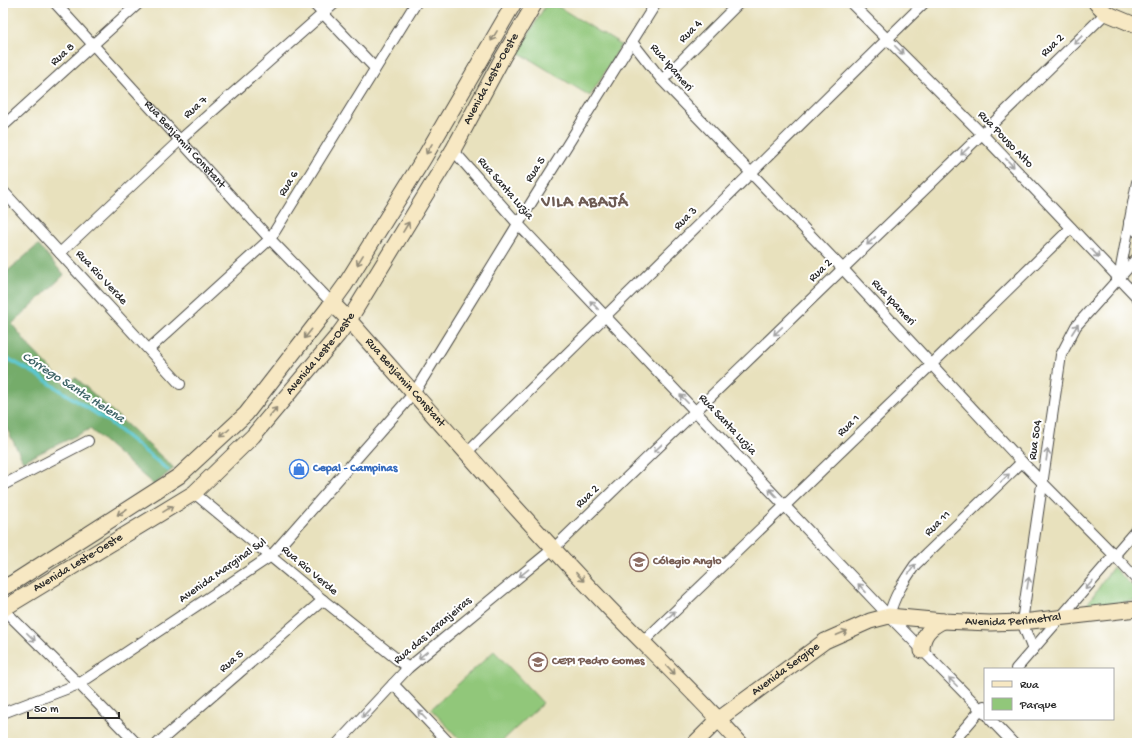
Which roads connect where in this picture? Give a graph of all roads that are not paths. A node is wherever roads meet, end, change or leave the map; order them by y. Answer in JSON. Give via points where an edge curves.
{"nodes":[{"id":1,"x":54,"y":3,"type":"edge"},
{"id":2,"x":139,"y":3,"type":"edge"},
{"id":3,"x":313,"y":3,"type":"edge"},
{"id":4,"x":335,"y":3,"type":"edge"},
{"id":5,"x":416,"y":3,"type":"edge"},
{"id":6,"x":514,"y":3,"type":"edge"},
{"id":7,"x":535,"y":3,"type":"edge"},
{"id":8,"x":656,"y":3,"type":"edge"},
{"id":9,"x":739,"y":3,"type":"edge"},
{"id":10,"x":851,"y":3,"type":"edge"},
{"id":11,"x":924,"y":3,"type":"edge"},
{"id":12,"x":1101,"y":8,"type":"edge"},
{"id":13,"x":323,"y":13,"type":"junction"},
{"id":14,"x":1137,"y":26,"type":"edge"},
{"id":15,"x":888,"y":38,"type":"junction"},
{"id":16,"x":632,"y":42,"type":"junction"},
{"id":17,"x":93,"y":45,"type":"junction"},
{"id":18,"x":375,"y":68,"type":"junction"},
{"id":19,"x":662,"y":80,"type":"junction"},
{"id":20,"x":3,"y":126,"type":"edge"},
{"id":21,"x":982,"y":134,"type":"junction"},
{"id":22,"x":180,"y":140,"type":"junction"},
{"id":23,"x":453,"y":150,"type":"junction"},
{"id":24,"x":751,"y":173,"type":"junction"},
{"id":25,"x":1137,"y":182,"type":"edge"},
{"id":26,"x":3,"y":191,"type":"edge"},
{"id":27,"x":1129,"y":222,"type":"junction"},
{"id":28,"x":518,"y":224,"type":"junction"},
{"id":29,"x":1071,"y":228,"type":"junction"},
{"id":30,"x":1137,"y":232,"type":"edge"},
{"id":31,"x":270,"y":239,"type":"junction"},
{"id":32,"x":60,"y":253,"type":"junction"},
{"id":33,"x":1137,"y":258,"type":"edge"},
{"id":34,"x":842,"y":268,"type":"junction"},
{"id":35,"x":1119,"y":278,"type":"junction"},
{"id":36,"x":1137,"y":297,"type":"edge"},
{"id":37,"x":332,"y":303,"type":"junction"},
{"id":38,"x":605,"y":316,"type":"junction"},
{"id":39,"x":349,"y":320,"type":"junction"},
{"id":40,"x":149,"y":350,"type":"junction"},
{"id":41,"x":932,"y":364,"type":"junction"},
{"id":42,"x":180,"y":384,"type":"dead end"},
{"id":43,"x":414,"y":393,"type":"junction"},
{"id":44,"x":696,"y":411,"type":"junction"},
{"id":45,"x":88,"y":442,"type":"dead end"},
{"id":46,"x":466,"y":453,"type":"junction"},
{"id":47,"x":1022,"y":462,"type":"junction"},
{"id":48,"x":1043,"y":484,"type":"junction"},
{"id":49,"x":3,"y":485,"type":"edge"},
{"id":50,"x":194,"y":493,"type":"junction"},
{"id":51,"x":784,"y":505,"type":"junction"},
{"id":52,"x":1137,"y":529,"type":"edge"},
{"id":53,"x":554,"y":548,"type":"junction"},
{"id":54,"x":270,"y":556,"type":"junction"},
{"id":55,"x":1115,"y":556,"type":"junction"},
{"id":56,"x":1137,"y":580,"type":"edge"},
{"id":57,"x":3,"y":588,"type":"edge"},
{"id":58,"x":323,"y":600,"type":"junction"},
{"id":59,"x":3,"y":609,"type":"edge"},
{"id":60,"x":1137,"y":609,"type":"edge"},
{"id":61,"x":889,"y":616,"type":"junction"},
{"id":62,"x":1060,"y":618,"type":"junction"},
{"id":63,"x":943,"y":621,"type":"junction"},
{"id":64,"x":1022,"y":622,"type":"junction"},
{"id":65,"x":643,"y":642,"type":"junction"},
{"id":66,"x":1032,"y":650,"type":"junction"},
{"id":67,"x":922,"y":651,"type":"junction"},
{"id":68,"x":408,"y":668,"type":"junction"},
{"id":69,"x":1017,"y":668,"type":"edge"},
{"id":70,"x":79,"y":684,"type":"junction"},
{"id":71,"x":392,"y":684,"type":"junction"},
{"id":72,"x":983,"y":709,"type":"edge"},
{"id":73,"x":3,"y":713,"type":"edge"},
{"id":74,"x":719,"y":719,"type":"junction"},
{"id":75,"x":991,"y":720,"type":"edge"},
{"id":76,"x":136,"y":743,"type":"edge"},
{"id":77,"x":158,"y":743,"type":"edge"},
{"id":78,"x":338,"y":743,"type":"edge"},
{"id":79,"x":449,"y":743,"type":"edge"},
{"id":80,"x":695,"y":743,"type":"edge"},
{"id":81,"x":740,"y":743,"type":"edge"},
{"id":82,"x":952,"y":743,"type":"edge"},
{"id":83,"x":1013,"y":743,"type":"edge"}],
"edges":[{"from":1,"to":17,"type":"street","name":"Rua Benjamin Constant"},
{"from":2,"to":17,"type":"street","name":"Rua 8"},
{"from":3,"to":13,"type":"street"},
{"from":4,"to":13,"type":"street","name":"Rua 7"},
{"from":5,"to":18,"type":"street","name":"Rua 6"},
{"from":6,"to":37,"type":"main road","name":"Avenida Leste-Oeste","one_way":true,"via":[[424,158]]},
{"from":7,"to":23,"type":"main road","name":"Avenida Leste-Oeste"},
{"from":8,"to":16,"type":"street","name":"Rua 5"},
{"from":9,"to":19,"type":"street","name":"Rua 4"},
{"from":10,"to":15,"type":"street","name":"Rua Pouso Alto"},
{"from":11,"to":15,"type":"street","name":"Rua 3"},
{"from":12,"to":14,"type":"main road"},
{"from":12,"to":21,"type":"street","name":"Rua 2","one_way":true},
{"from":13,"to":18,"type":"street"},
{"from":13,"to":22,"type":"street","name":"Rua 7"},
{"from":15,"to":21,"type":"street","name":"Rua Pouso Alto","one_way":true},
{"from":15,"to":24,"type":"street","name":"Rua 3"},
{"from":16,"to":19,"type":"street","name":"Rua Ipameri"},
{"from":16,"to":28,"type":"street","name":"Rua 5"},
{"from":17,"to":20,"type":"street","name":"Rua 8"},
{"from":17,"to":22,"type":"street","name":"Rua Benjamin Constant"},
{"from":18,"to":31,"type":"street","name":"Rua 6"},
{"from":19,"to":24,"type":"street","name":"Rua Ipameri"},
{"from":21,"to":29,"type":"street","name":"Rua Pouso Alto","one_way":true},
{"from":21,"to":34,"type":"street","name":"Rua 2","one_way":true},
{"from":22,"to":31,"type":"street","name":"Rua Benjamin Constant"},
{"from":22,"to":32,"type":"street","name":"Rua 7"},
{"from":23,"to":28,"type":"street","name":"Rua Santa Luzia"},
{"from":39,"to":23,"type":"main road","name":"Avenida Leste-Oeste","one_way":true},
{"from":24,"to":34,"type":"street","name":"Rua Ipameri"},
{"from":24,"to":38,"type":"street","name":"Rua 3"},
{"from":25,"to":27,"type":"street"},
{"from":26,"to":32,"type":"street","name":"Rua Rio Verde"},
{"from":27,"to":30,"type":"street"},
{"from":27,"to":35,"type":"street"},
{"from":38,"to":28,"type":"street","name":"Rua Santa Luzia","one_way":true},
{"from":28,"to":43,"type":"street","name":"Rua 5"},
{"from":29,"to":35,"type":"street","name":"Rua Pouso Alto","one_way":true},
{"from":29,"to":41,"type":"street","name":"Rua 1"},
{"from":31,"to":37,"type":"street","name":"Rua Benjamin Constant"},
{"from":31,"to":40,"type":"street","name":"Rua 6"},
{"from":32,"to":40,"type":"street","name":"Rua Rio Verde"},
{"from":33,"to":35,"type":"street","name":"Rua 504"},
{"from":34,"to":41,"type":"street","name":"Rua Ipameri"},
{"from":34,"to":44,"type":"street","name":"Rua 2","one_way":true},
{"from":35,"to":36,"type":"street","name":"Rua Pouso Alto"},
{"from":48,"to":35,"type":"street","name":"Rua 504","one_way":true,"via":[[1061,355],[1076,326]]},
{"from":37,"to":39,"type":"main road","name":"Rua Benjamin Constant"},
{"from":37,"to":57,"type":"main road","name":"Avenida Leste-Oeste","one_way":true,"via":[[246,414],[179,476]]},
{"from":44,"to":38,"type":"street","name":"Rua Santa Luzia","one_way":true},
{"from":38,"to":46,"type":"street","name":"Rua 3"},
{"from":39,"to":43,"type":"main road","name":"Rua Benjamin Constant"},
{"from":50,"to":39,"type":"main road","name":"Avenida Leste-Oeste","one_way":true,"via":[[253,436]]},
{"from":40,"to":42,"type":"street","name":"Rua Rio Verde"},
{"from":41,"to":47,"type":"street","name":"Rua Ipameri"},
{"from":41,"to":51,"type":"street","name":"Rua 1"},
{"from":43,"to":46,"type":"main road","name":"Rua Benjamin Constant"},
{"from":43,"to":54,"type":"street","name":"Avenida Marginal Sul"},
{"from":51,"to":44,"type":"street","name":"Rua Santa Luzia","one_way":true},
{"from":44,"to":53,"type":"street","name":"Rua 2","one_way":true},
{"from":45,"to":49,"type":"street"},
{"from":46,"to":53,"type":"main road","name":"Rua Benjamin Constant"},
{"from":47,"to":48,"type":"street","name":"Rua Ipameri"},
{"from":61,"to":47,"type":"street","name":"Rua 11","one_way":true,"via":[[901,584],[915,565]]},
{"from":48,"to":55,"type":"street","name":"Rua Ipameri"},
{"from":64,"to":48,"type":"street","name":"Rua 504","one_way":true},
{"from":50,"to":54,"type":"street","name":"Rua Rio Verde"},
{"from":59,"to":50,"type":"main road","name":"Avenida Leste-Oeste","one_way":true},
{"from":61,"to":51,"type":"street","name":"Rua Santa Luzia","one_way":true},
{"from":65,"to":51,"type":"street","name":"Rua 1","one_way":true},
{"from":52,"to":55,"type":"street"},
{"from":53,"to":65,"type":"main road","name":"Rua Benjamin Constant","one_way":true},
{"from":53,"to":68,"type":"street","name":"Rua das Laranjeiras","one_way":true},
{"from":54,"to":58,"type":"street","name":"Rua Rio Verde"},
{"from":54,"to":70,"type":"street","name":"Avenida Marginal Sul"},
{"from":55,"to":56,"type":"street","name":"Rua Ipameri"},
{"from":55,"to":62,"type":"street","one_way":true},
{"from":58,"to":68,"type":"street","name":"Rua Rio Verde"},
{"from":58,"to":77,"type":"street","name":"Rua 5"},
{"from":59,"to":70,"type":"street","one_way":true},
{"from":60,"to":62,"type":"main road","name":"Avenida Perimetral"},
{"from":61,"to":63,"type":"main road","name":"Avenida Perimetral"},
{"from":61,"to":67,"type":"street","name":"Rua Santa Luzia"},
{"from":74,"to":61,"type":"main road","name":"Avenida Sergipe","one_way":true,"via":[[825,641],[870,621]]},
{"from":62,"to":64,"type":"main road","name":"Avenida Perimetral"},
{"from":62,"to":66,"type":"street"},
{"from":63,"to":64,"type":"main road","name":"Avenida Perimetral"},
{"from":63,"to":67,"type":"main road","via":[[928,631],[924,637]]},
{"from":64,"to":66,"type":"street","name":"Rua 504"},
{"from":65,"to":74,"type":"main road","name":"Rua Benjamin Constant","one_way":true},
{"from":66,"to":69,"type":"street"},
{"from":72,"to":67,"type":"street","name":"Rua Santa Luzia","one_way":true},
{"from":68,"to":71,"type":"street","name":"Rua das Laranjeiras"},
{"from":70,"to":73,"type":"street","name":"Avenida Marginal Sul"},
{"from":70,"to":76,"type":"street"},
{"from":71,"to":78,"type":"street","name":"Rua das Laranjeiras","one_way":true},
{"from":79,"to":71,"type":"street","one_way":true},
{"from":72,"to":82,"type":"street"},
{"from":74,"to":80,"type":"main road","name":"Avenida Sergipe"},
{"from":74,"to":81,"type":"main road","name":"Rua Benjamin Constant"},
{"from":75,"to":83,"type":"street"}]}
